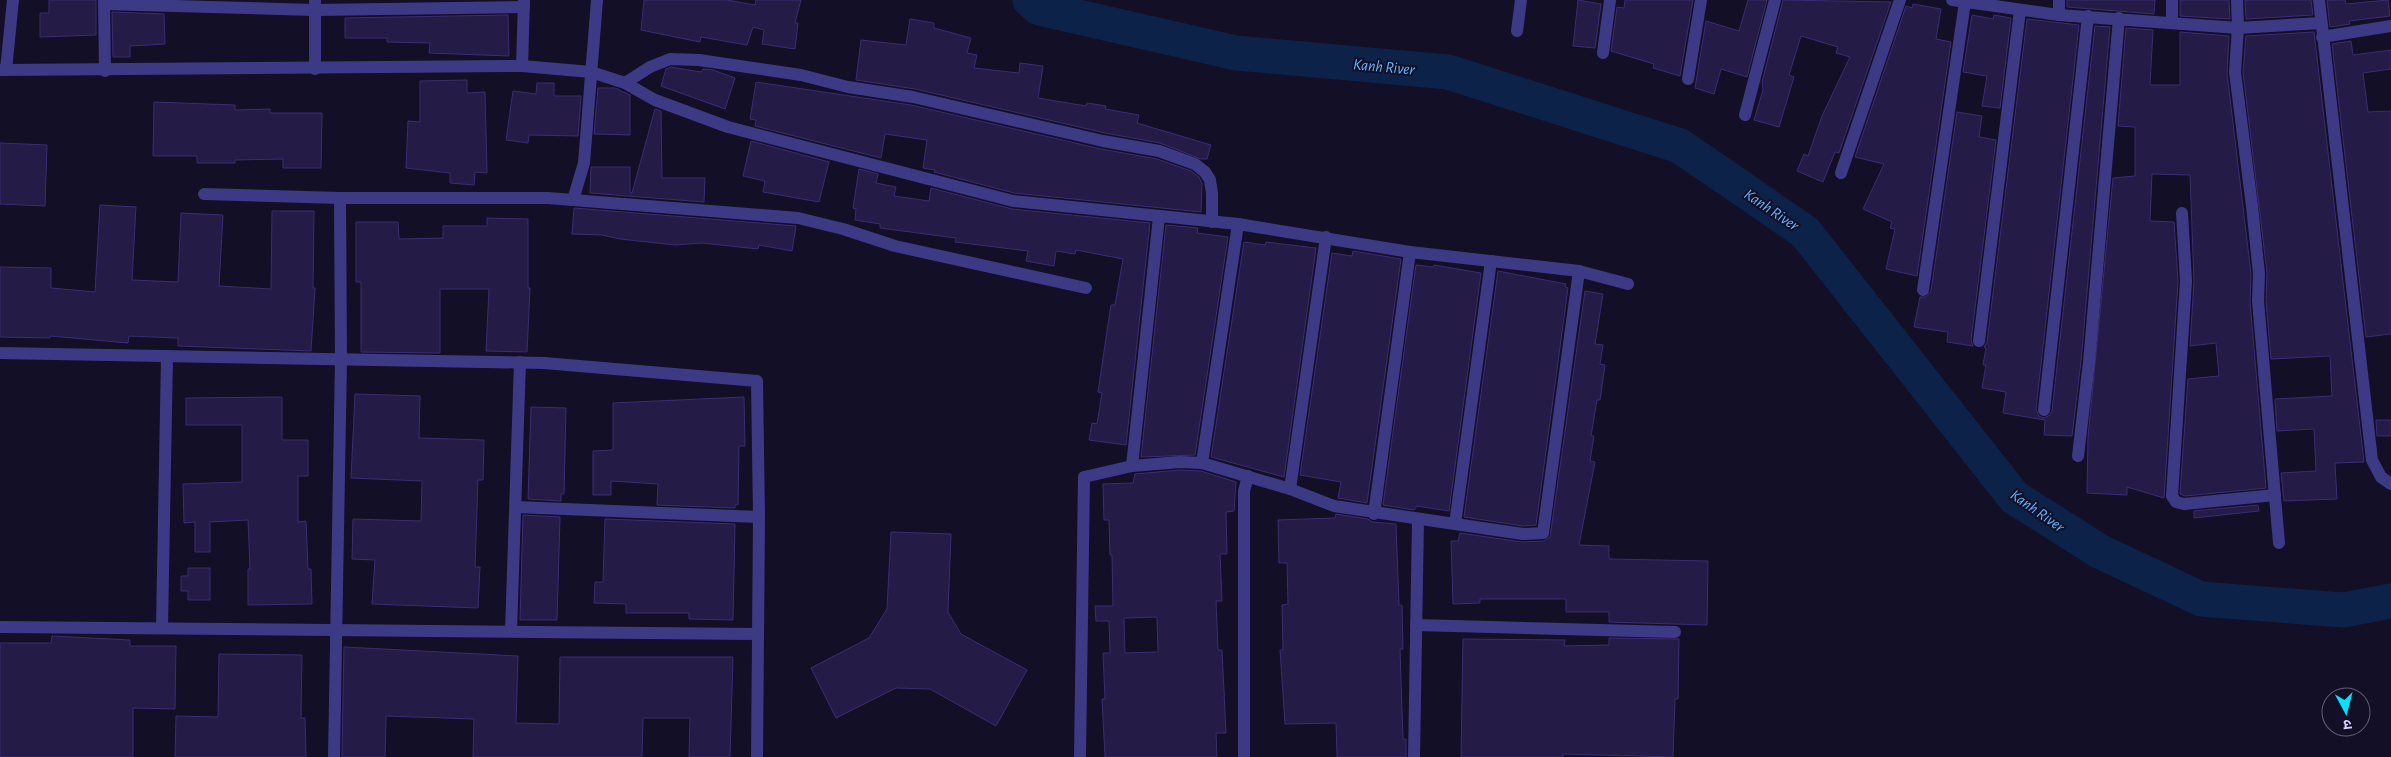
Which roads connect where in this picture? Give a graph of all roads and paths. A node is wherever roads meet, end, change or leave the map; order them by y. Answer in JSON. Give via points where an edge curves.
{"nodes":[{"id":1,"x":13,"y":0,"type":"edge"},
{"id":2,"x":596,"y":0,"type":"edge"},
{"id":3,"x":1521,"y":0,"type":"edge"},
{"id":4,"x":1610,"y":0,"type":"edge"},
{"id":5,"x":1701,"y":0,"type":"edge"},
{"id":6,"x":1775,"y":0,"type":"edge"},
{"id":7,"x":1900,"y":0,"type":"edge"},
{"id":8,"x":1952,"y":0,"type":"edge"},
{"id":9,"x":2059,"y":0,"type":"edge"},
{"id":10,"x":2172,"y":0,"type":"edge"},
{"id":11,"x":2237,"y":0,"type":"edge"},
{"id":12,"x":2319,"y":0,"type":"edge"},
{"id":13,"x":104,"y":2,"type":"edge"},
{"id":14,"x":1965,"y":2,"type":"junction"},
{"id":15,"x":524,"y":4,"type":"edge"},
{"id":16,"x":315,"y":5,"type":"edge"},
{"id":17,"x":2020,"y":10,"type":"junction"},
{"id":18,"x":2059,"y":15,"type":"junction"},
{"id":19,"x":2088,"y":16,"type":"junction"},
{"id":20,"x":2118,"y":18,"type":"junction"},
{"id":21,"x":2172,"y":22,"type":"junction"},
{"id":22,"x":2321,"y":23,"type":"junction"},
{"id":23,"x":2391,"y":26,"type":"edge"},
{"id":24,"x":2238,"y":28,"type":"junction"},
{"id":25,"x":1517,"y":31,"type":"dead end"},
{"id":26,"x":2322,"y":37,"type":"junction"},
{"id":27,"x":1603,"y":53,"type":"dead end"},
{"id":28,"x":522,"y":66,"type":"junction"},
{"id":29,"x":315,"y":69,"type":"junction"},
{"id":30,"x":3,"y":70,"type":"edge"},
{"id":31,"x":105,"y":71,"type":"junction"},
{"id":32,"x":591,"y":72,"type":"junction"},
{"id":33,"x":1688,"y":79,"type":"dead end"},
{"id":34,"x":625,"y":82,"type":"junction"},
{"id":35,"x":1745,"y":115,"type":"dead end"},
{"id":36,"x":1841,"y":173,"type":"dead end"},
{"id":37,"x":204,"y":194,"type":"dead end"},
{"id":38,"x":340,"y":198,"type":"junction"},
{"id":39,"x":573,"y":200,"type":"junction"},
{"id":40,"x":2182,"y":213,"type":"dead end"},
{"id":41,"x":1159,"y":217,"type":"junction"},
{"id":42,"x":1212,"y":222,"type":"junction"},
{"id":43,"x":1238,"y":224,"type":"junction"},
{"id":44,"x":1326,"y":238,"type":"junction"},
{"id":45,"x":1410,"y":252,"type":"junction"},
{"id":46,"x":1491,"y":261,"type":"junction"},
{"id":47,"x":1579,"y":271,"type":"junction"},
{"id":48,"x":1628,"y":284,"type":"dead end"},
{"id":49,"x":1086,"y":288,"type":"dead end"},
{"id":50,"x":1923,"y":290,"type":"dead end"},
{"id":51,"x":1980,"y":341,"type":"dead end"},
{"id":52,"x":0,"y":353,"type":"edge"},
{"id":53,"x":167,"y":356,"type":"junction"},
{"id":54,"x":341,"y":360,"type":"junction"},
{"id":55,"x":520,"y":362,"type":"junction"},
{"id":56,"x":2044,"y":410,"type":"dead end"},
{"id":57,"x":2078,"y":456,"type":"dead end"},
{"id":58,"x":1202,"y":463,"type":"junction"},
{"id":59,"x":1132,"y":466,"type":"junction"},
{"id":60,"x":1248,"y":476,"type":"junction"},
{"id":61,"x":2391,"y":484,"type":"edge"},
{"id":62,"x":1290,"y":489,"type":"junction"},
{"id":63,"x":2274,"y":495,"type":"junction"},
{"id":64,"x":516,"y":507,"type":"junction"},
{"id":65,"x":1374,"y":514,"type":"junction"},
{"id":66,"x":759,"y":517,"type":"junction"},
{"id":67,"x":1418,"y":520,"type":"junction"},
{"id":68,"x":1455,"y":524,"type":"junction"},
{"id":69,"x":2279,"y":543,"type":"dead end"},
{"id":70,"x":1416,"y":624,"type":"junction"},
{"id":71,"x":0,"y":627,"type":"edge"},
{"id":72,"x":162,"y":627,"type":"junction"},
{"id":73,"x":337,"y":628,"type":"junction"},
{"id":74,"x":511,"y":630,"type":"junction"},
{"id":75,"x":1675,"y":632,"type":"dead end"},
{"id":76,"x":758,"y":634,"type":"junction"},
{"id":77,"x":334,"y":757,"type":"edge"},
{"id":78,"x":757,"y":757,"type":"edge"},
{"id":79,"x":1080,"y":757,"type":"edge"},
{"id":80,"x":1244,"y":757,"type":"edge"},
{"id":81,"x":1414,"y":757,"type":"edge"}],
"edges":[{"from":1,"to":30,"type":"street"},
{"from":2,"to":32,"type":"street"},
{"from":3,"to":25,"type":"street"},
{"from":4,"to":27,"type":"street"},
{"from":5,"to":33,"type":"street"},
{"from":6,"to":35,"type":"street"},
{"from":7,"to":36,"type":"street"},
{"from":8,"to":14,"type":"street"},
{"from":9,"to":18,"type":"street"},
{"from":10,"to":21,"type":"street"},
{"from":11,"to":24,"type":"street"},
{"from":12,"to":22,"type":"street"},
{"from":13,"to":16,"type":"street"},
{"from":13,"to":31,"type":"street"},
{"from":14,"to":17,"type":"street"},
{"from":14,"to":50,"type":"street"},
{"from":15,"to":16,"type":"street"},
{"from":15,"to":28,"type":"street"},
{"from":16,"to":29,"type":"street"},
{"from":17,"to":18,"type":"street"},
{"from":17,"to":51,"type":"street"},
{"from":18,"to":19,"type":"street"},
{"from":19,"to":20,"type":"street"},
{"from":19,"to":56,"type":"street"},
{"from":20,"to":21,"type":"street"},
{"from":20,"to":57,"type":"street"},
{"from":21,"to":24,"type":"street"},
{"from":22,"to":24,"type":"street"},
{"from":22,"to":26,"type":"street"},
{"from":23,"to":26,"type":"street"},
{"from":24,"to":63,"type":"street","via":[[2235,72],[2259,274],[2258,301]]},
{"from":26,"to":61,"type":"street","via":[[2372,460],[2381,477]]},
{"from":28,"to":29,"type":"street"},
{"from":28,"to":32,"type":"street"},
{"from":29,"to":31,"type":"street"},
{"from":30,"to":31,"type":"street"},
{"from":32,"to":34,"type":"street"},
{"from":32,"to":39,"type":"street","via":[[584,163]]},
{"from":34,"to":41,"type":"street","via":[[655,100],[728,127],[1013,201]]},
{"from":34,"to":42,"type":"street","via":[[670,59],[699,60],[801,75],[1160,151],[1196,164],[1205,172],[1212,193]]},
{"from":37,"to":38,"type":"street"},
{"from":38,"to":39,"type":"street","via":[[526,197]]},
{"from":38,"to":54,"type":"street"},
{"from":39,"to":49,"type":"street","via":[[798,218],[895,246]]},
{"from":40,"to":63,"type":"street","via":[[2186,281],[2172,496],[2176,502],[2184,504]]},
{"from":41,"to":42,"type":"street"},
{"from":41,"to":59,"type":"street"},
{"from":42,"to":43,"type":"street"},
{"from":43,"to":44,"type":"street"},
{"from":43,"to":58,"type":"street"},
{"from":44,"to":45,"type":"street"},
{"from":44,"to":62,"type":"street"},
{"from":45,"to":46,"type":"street"},
{"from":45,"to":65,"type":"street"},
{"from":46,"to":47,"type":"street"},
{"from":46,"to":68,"type":"street"},
{"from":47,"to":48,"type":"street"},
{"from":47,"to":68,"type":"street","via":[[1544,533],[1523,534]]},
{"from":52,"to":53,"type":"street"},
{"from":53,"to":54,"type":"street"},
{"from":53,"to":72,"type":"street"},
{"from":54,"to":55,"type":"street"},
{"from":54,"to":73,"type":"street"},
{"from":55,"to":64,"type":"street"},
{"from":55,"to":66,"type":"street","via":[[757,381]]},
{"from":58,"to":59,"type":"street"},
{"from":58,"to":60,"type":"street"},
{"from":59,"to":79,"type":"street","via":[[1084,476]]},
{"from":60,"to":62,"type":"street"},
{"from":60,"to":80,"type":"street","via":[[1244,492]]},
{"from":62,"to":65,"type":"street","via":[[1334,506]]},
{"from":63,"to":69,"type":"street"},
{"from":64,"to":66,"type":"street"},
{"from":64,"to":74,"type":"street"},
{"from":65,"to":67,"type":"street"},
{"from":66,"to":76,"type":"street"},
{"from":67,"to":68,"type":"street"},
{"from":67,"to":70,"type":"street"},
{"from":70,"to":75,"type":"street"},
{"from":70,"to":81,"type":"street"},
{"from":71,"to":72,"type":"street"},
{"from":72,"to":73,"type":"street"},
{"from":73,"to":74,"type":"street"},
{"from":73,"to":77,"type":"street"},
{"from":74,"to":76,"type":"street"},
{"from":76,"to":78,"type":"street"}]}
